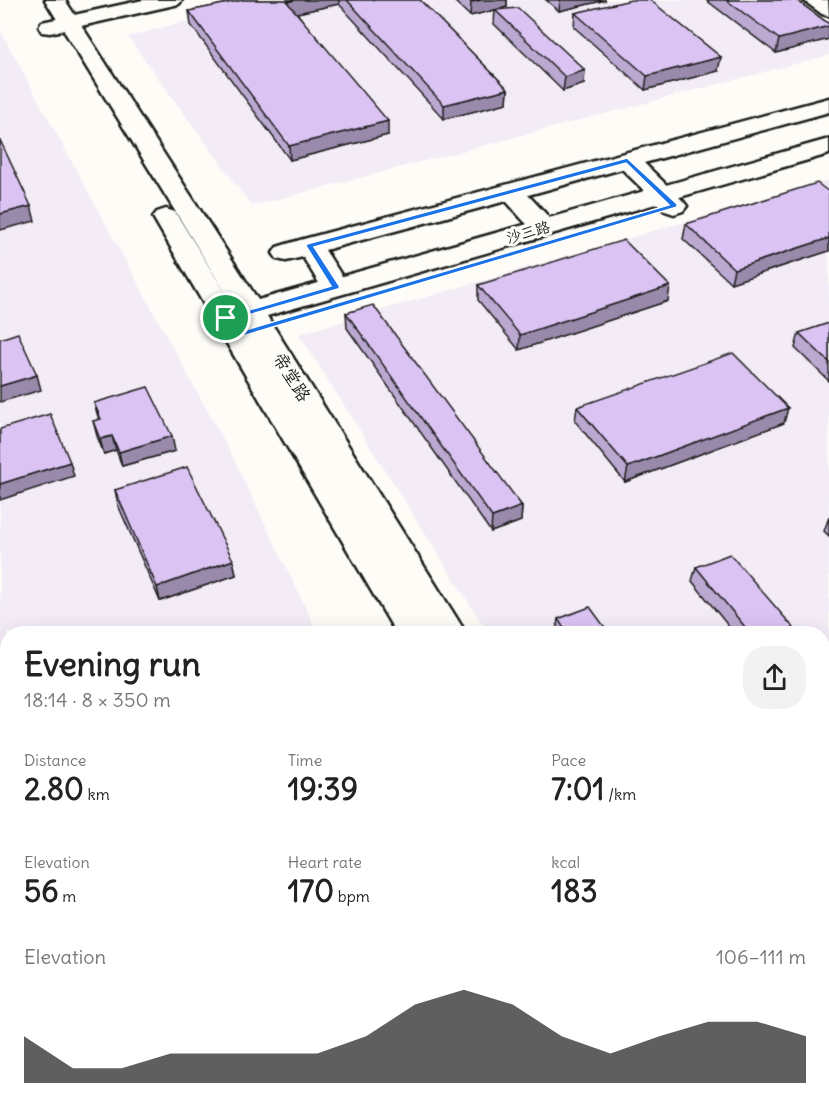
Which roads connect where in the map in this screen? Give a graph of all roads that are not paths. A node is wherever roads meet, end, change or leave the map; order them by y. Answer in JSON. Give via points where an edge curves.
{"nodes":[{"id":1,"x":34,"y":0,"type":"edge"},
{"id":2,"x":172,"y":0,"type":"edge"},
{"id":3,"x":813,"y":0,"type":"edge"},
{"id":4,"x":829,"y":10,"type":"edge"},
{"id":5,"x":59,"y":16,"type":"edge"},
{"id":6,"x":829,"y":105,"type":"edge"},
{"id":7,"x":805,"y":111,"type":"junction"},
{"id":8,"x":829,"y":130,"type":"edge"},
{"id":9,"x":829,"y":146,"type":"edge"},
{"id":10,"x":627,"y":160,"type":"junction"},
{"id":11,"x":829,"y":161,"type":"edge"},
{"id":12,"x":511,"y":192,"type":"junction"},
{"id":13,"x":668,"y":200,"type":"junction"},
{"id":14,"x":545,"y":227,"type":"junction"},
{"id":15,"x":336,"y":287,"type":"junction"},
{"id":16,"x":244,"y":323,"type":"junction"},
{"id":17,"x":410,"y":626,"type":"edge"},
{"id":18,"x":444,"y":626,"type":"edge"}],
"edges":[{"from":1,"to":5,"type":"street","name":"帝堂路"},
{"from":2,"to":5,"type":"street"},
{"from":3,"to":4,"type":"street"},
{"from":5,"to":16,"type":"street","name":"帝堂路"},
{"from":6,"to":7,"type":"street"},
{"from":7,"to":8,"type":"street"},
{"from":7,"to":10,"type":"street"},
{"from":9,"to":13,"type":"street","name":"沙三路"},
{"from":10,"to":12,"type":"street"},
{"from":10,"to":13,"type":"street"},
{"from":11,"to":13,"type":"street","name":"沙三路"},
{"from":12,"to":14,"type":"street"},
{"from":12,"to":15,"type":"street","via":[[298,249]]},
{"from":13,"to":14,"type":"street","name":"沙三路"},
{"from":13,"to":16,"type":"street","name":"沙三路"},
{"from":14,"to":15,"type":"street","name":"沙三路"},
{"from":15,"to":16,"type":"street","name":"沙三路"},
{"from":16,"to":17,"type":"street","name":"帝堂路"},
{"from":16,"to":18,"type":"street","name":"帝堂路"}]}
